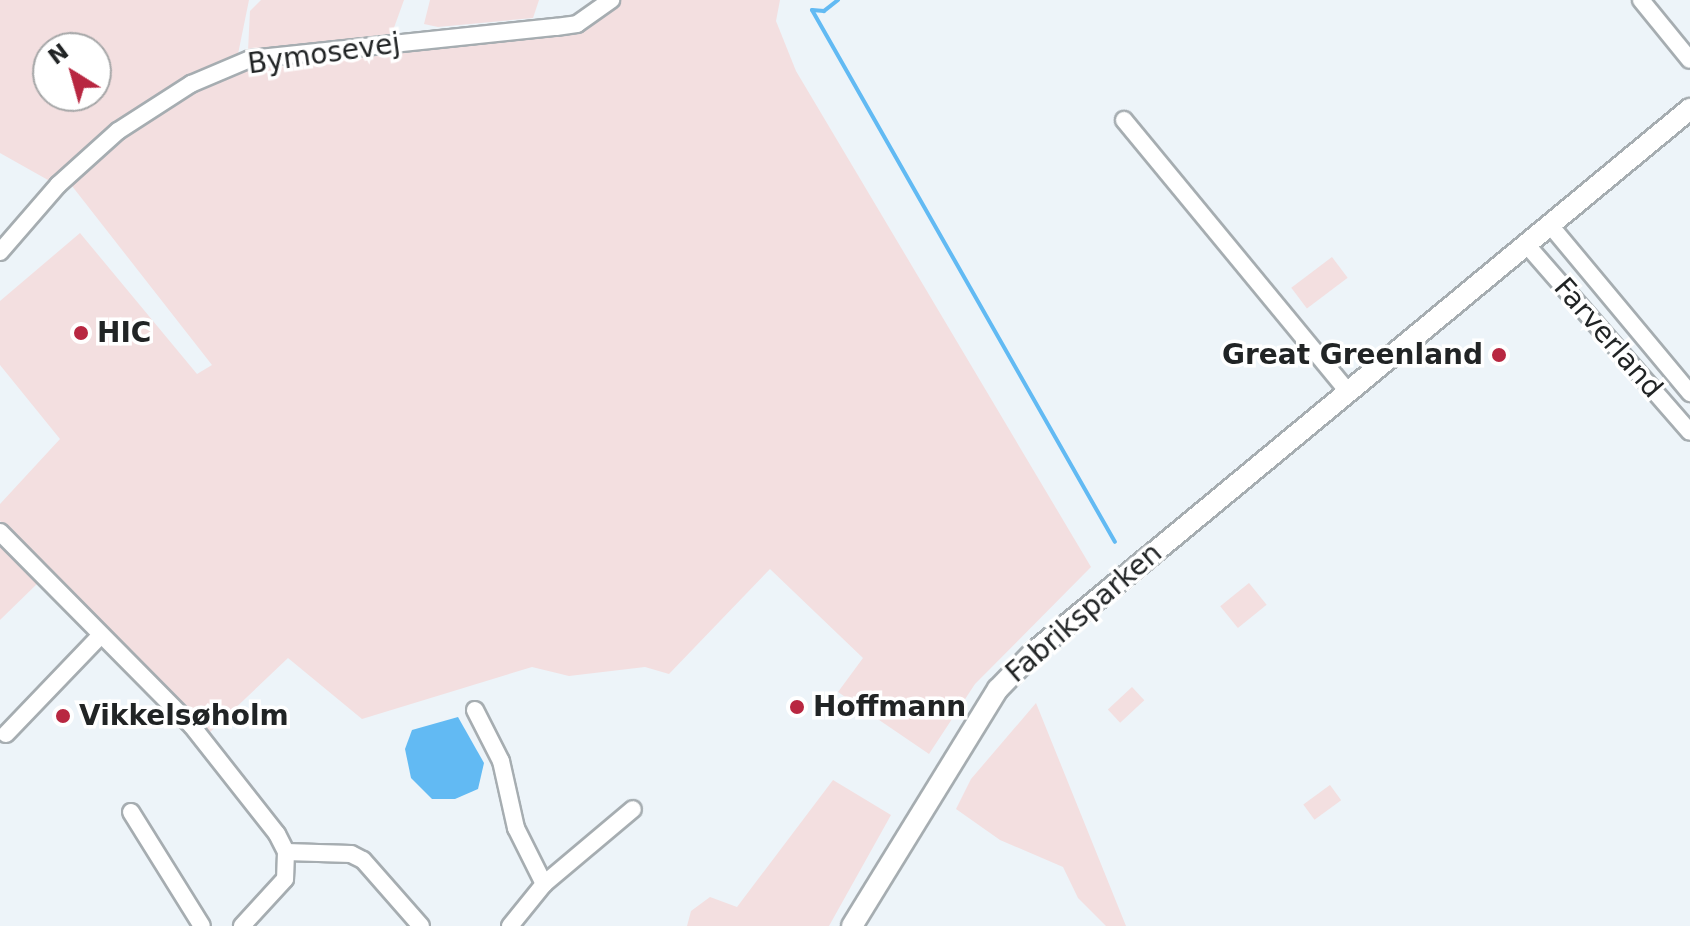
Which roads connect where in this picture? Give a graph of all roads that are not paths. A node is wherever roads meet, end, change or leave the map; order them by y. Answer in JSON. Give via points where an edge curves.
{"nodes":[{"id":1,"x":611,"y":0,"type":"edge"},
{"id":2,"x":1641,"y":0,"type":"edge"},
{"id":3,"x":1690,"y":60,"type":"edge"},
{"id":4,"x":1690,"y":109,"type":"edge"},
{"id":5,"x":1124,"y":120,"type":"dead end"},
{"id":6,"x":1550,"y":225,"type":"junction"},
{"id":7,"x":1526,"y":244,"type":"junction"},
{"id":8,"x":0,"y":252,"type":"edge"},
{"id":9,"x":1686,"y":388,"type":"edge"},
{"id":10,"x":1348,"y":392,"type":"junction"},
{"id":11,"x":1662,"y":400,"type":"junction"},
{"id":12,"x":1690,"y":432,"type":"edge"},
{"id":13,"x":0,"y":532,"type":"edge"},
{"id":14,"x":101,"y":635,"type":"junction"},
{"id":15,"x":475,"y":710,"type":"dead end"},
{"id":16,"x":6,"y":734,"type":"dead end"},
{"id":17,"x":633,"y":809,"type":"dead end"},
{"id":18,"x":131,"y":812,"type":"dead end"},
{"id":19,"x":286,"y":852,"type":"junction"},
{"id":20,"x":544,"y":884,"type":"junction"},
{"id":21,"x":202,"y":926,"type":"edge"},
{"id":22,"x":242,"y":926,"type":"edge"},
{"id":23,"x":421,"y":926,"type":"edge"},
{"id":24,"x":510,"y":926,"type":"edge"},
{"id":25,"x":852,"y":926,"type":"edge"}],
"edges":[{"from":1,"to":8,"type":"street","name":"Bymosevej","via":[[577,24],[250,59],[191,84],[118,131],[58,185]]},
{"from":2,"to":3,"type":"street"},
{"from":4,"to":6,"type":"street","name":"Fabriksparken"},
{"from":5,"to":10,"type":"street"},
{"from":6,"to":7,"type":"street","name":"Fabriksparken"},
{"from":6,"to":9,"type":"street","name":"Farverland"},
{"from":7,"to":10,"type":"street","name":"Fabriksparken"},
{"from":7,"to":11,"type":"street","name":"Farverland"},
{"from":9,"to":11,"type":"street"},
{"from":10,"to":25,"type":"street","name":"Fabriksparken","via":[[1060,628],[998,689]]},
{"from":11,"to":12,"type":"street","name":"Farverland"},
{"from":13,"to":14,"type":"street"},
{"from":14,"to":16,"type":"street"},
{"from":14,"to":19,"type":"street","via":[[227,766]]},
{"from":15,"to":20,"type":"street","via":[[501,761],[516,828]]},
{"from":17,"to":20,"type":"street"},
{"from":18,"to":21,"type":"street"},
{"from":19,"to":22,"type":"street","via":[[279,891]]},
{"from":19,"to":23,"type":"street","via":[[351,854],[363,860]]},
{"from":20,"to":24,"type":"street"}]}
